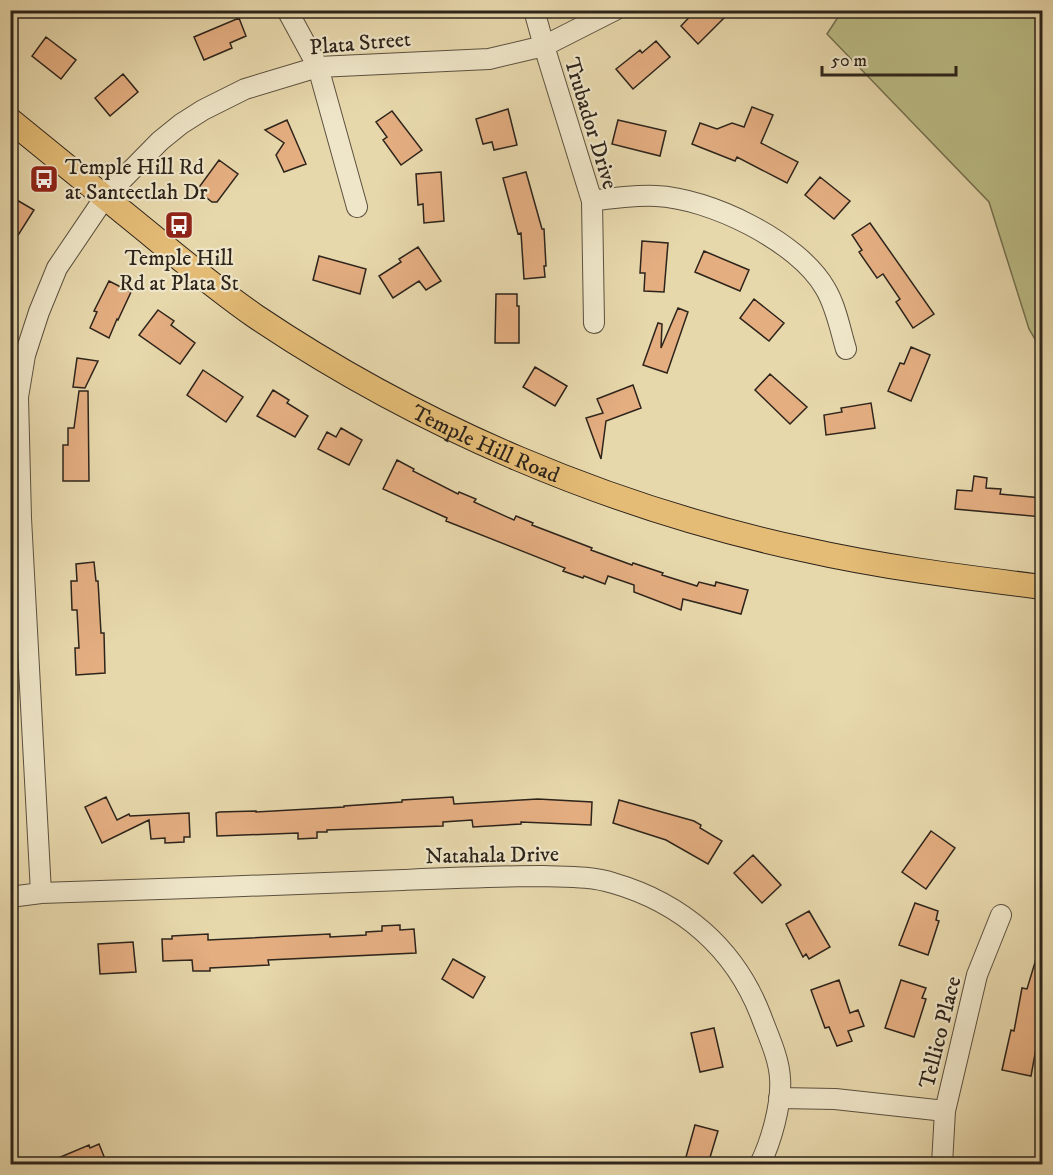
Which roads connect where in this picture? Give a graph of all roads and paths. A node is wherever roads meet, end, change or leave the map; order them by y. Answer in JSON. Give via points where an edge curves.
{"nodes":[{"id":1,"x":287,"y":10,"type":"edge"},
{"id":2,"x":534,"y":10,"type":"edge"},
{"id":3,"x":615,"y":10,"type":"edge"},
{"id":4,"x":544,"y":46,"type":"junction"},
{"id":5,"x":318,"y":67,"type":"junction"},
{"id":6,"x":10,"y":120,"type":"edge"},
{"id":7,"x":105,"y":197,"type":"junction"},
{"id":8,"x":592,"y":201,"type":"junction"},
{"id":9,"x":357,"y":207,"type":"dead end"},
{"id":10,"x":594,"y":323,"type":"dead end"},
{"id":11,"x":846,"y":349,"type":"dead end"},
{"id":12,"x":16,"y":517,"type":"edge"},
{"id":13,"x":1042,"y":587,"type":"edge"},
{"id":14,"x":41,"y":893,"type":"junction"},
{"id":15,"x":10,"y":897,"type":"edge"},
{"id":16,"x":1001,"y":915,"type":"dead end"},
{"id":17,"x":779,"y":1098,"type":"junction"},
{"id":18,"x":945,"y":1111,"type":"junction"},
{"id":19,"x":760,"y":1164,"type":"edge"},
{"id":20,"x":942,"y":1164,"type":"edge"}],
"edges":[{"from":1,"to":5,"type":"street"},
{"from":2,"to":4,"type":"street","name":"Trubador Drive"},
{"from":3,"to":4,"type":"street","name":"Plata Street"},
{"from":4,"to":5,"type":"street","name":"Plata Street","via":[[489,59]]},
{"from":4,"to":8,"type":"street","name":"Trubador Drive"},
{"from":5,"to":7,"type":"street","name":"Plata Street","via":[[245,88],[203,110],[160,141]]},
{"from":5,"to":9,"type":"street"},
{"from":6,"to":7,"type":"main road","name":"Temple Hill Road"},
{"from":7,"to":12,"type":"street","name":"Plata Street","via":[[57,268],[25,355],[18,397]]},
{"from":7,"to":13,"type":"main road","name":"Temple Hill Road","via":[[244,308],[317,356],[469,437],[540,467],[628,501],[801,549],[924,572]]},
{"from":8,"to":10,"type":"street","name":"Trubador Drive"},
{"from":8,"to":11,"type":"street","via":[[658,195],[741,219],[765,232],[805,265],[825,288]]},
{"from":12,"to":14,"type":"street","name":"Plata Street"},
{"from":14,"to":15,"type":"street","name":"Natahala Drive"},
{"from":14,"to":17,"type":"street","name":"Natahala Drive","via":[[487,875],[610,882],[644,893],[676,910],[723,950],[763,1021],[780,1077]]},
{"from":16,"to":18,"type":"street","name":"Tellico Place","via":[[977,975]]},
{"from":17,"to":18,"type":"street","via":[[845,1100]]},
{"from":17,"to":19,"type":"street","name":"Natahala Drive"},
{"from":18,"to":20,"type":"street","name":"Tellico Place"}]}
